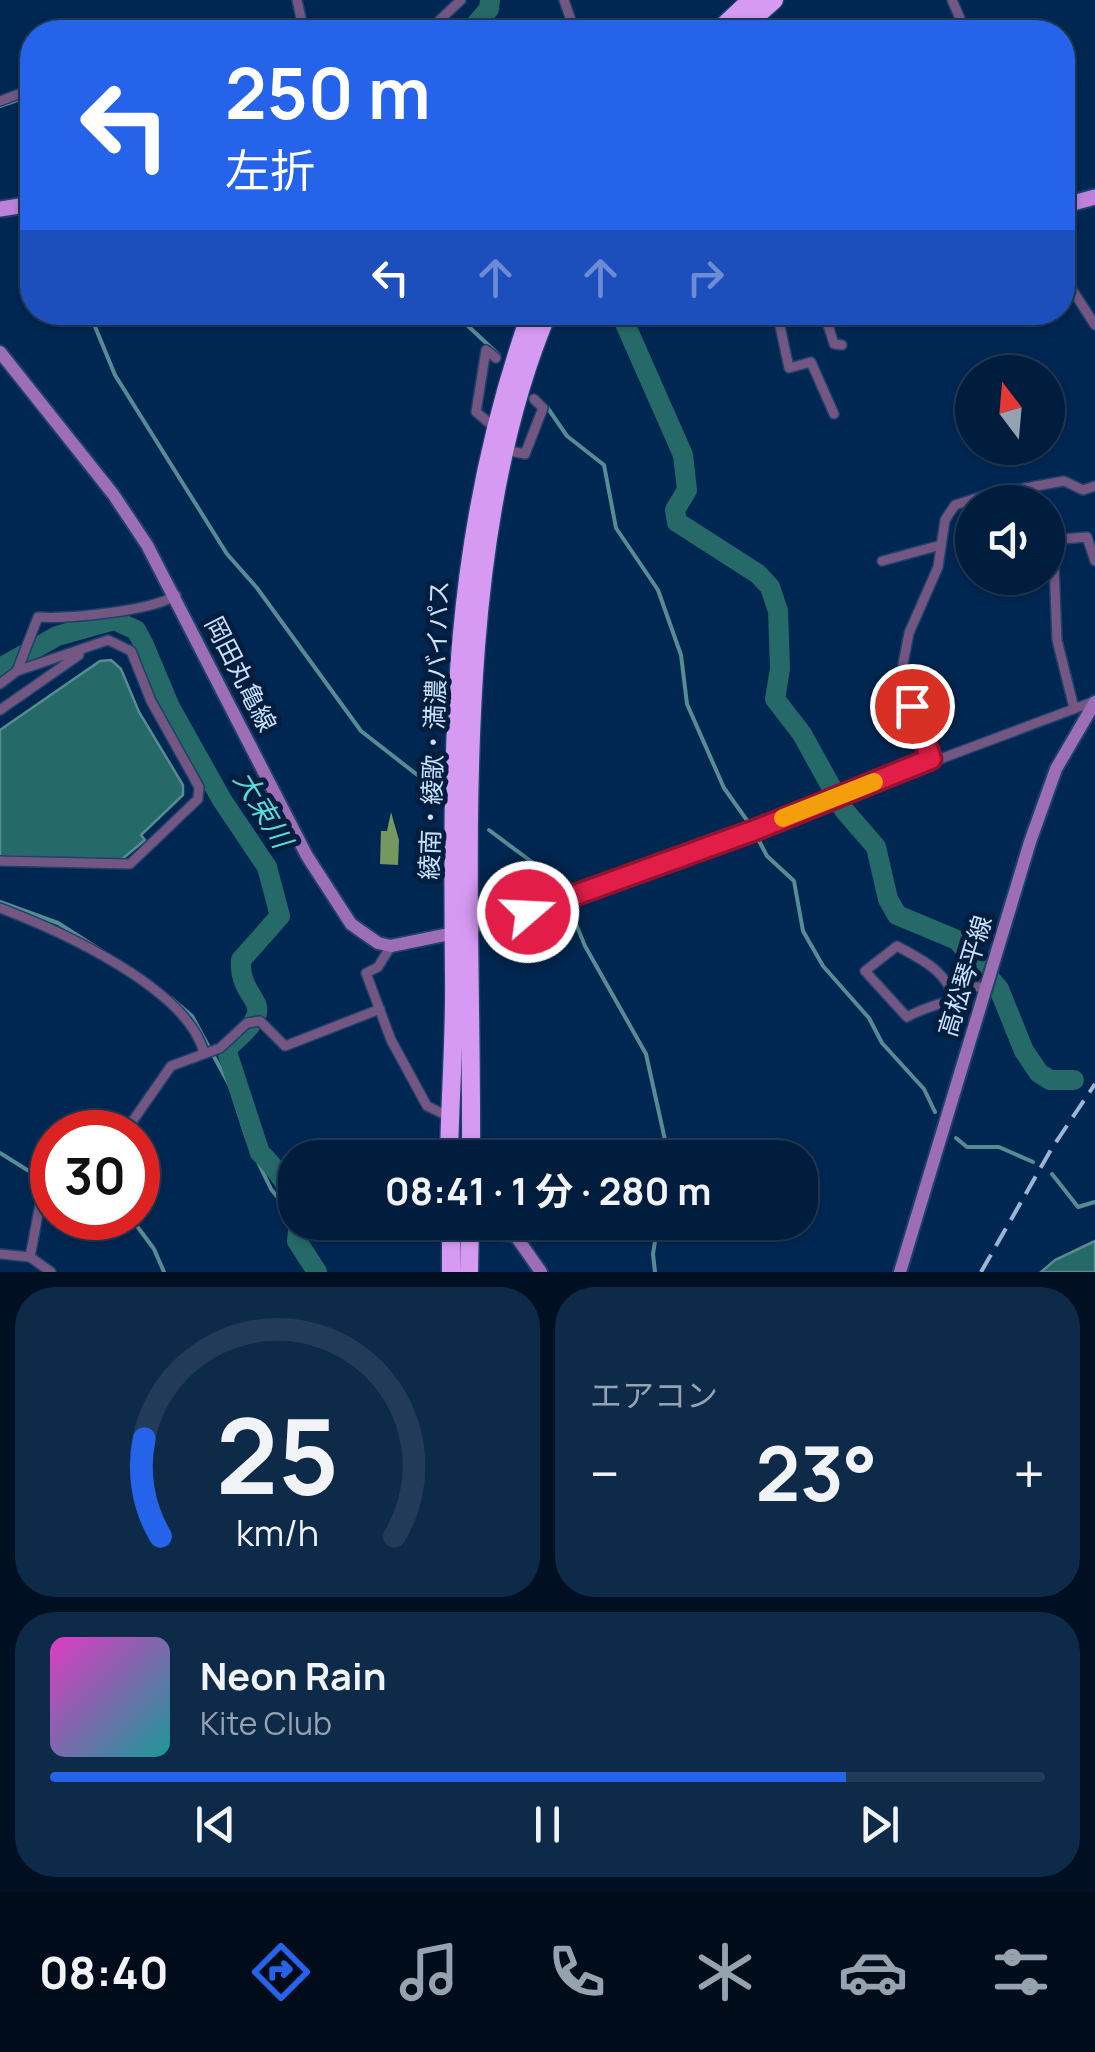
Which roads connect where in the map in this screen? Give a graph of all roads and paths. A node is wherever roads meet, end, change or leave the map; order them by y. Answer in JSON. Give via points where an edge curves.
{"nodes":[{"id":1,"x":460,"y":0,"type":"edge"},
{"id":2,"x":751,"y":0,"type":"edge"},
{"id":3,"x":774,"y":0,"type":"edge"},
{"id":4,"x":439,"y":20,"type":"edge"},
{"id":5,"x":730,"y":20,"type":"edge"},
{"id":6,"x":752,"y":20,"type":"edge"},
{"id":7,"x":1075,"y":294,"type":"edge"},
{"id":8,"x":527,"y":325,"type":"edge"},
{"id":9,"x":543,"y":325,"type":"edge"},
{"id":10,"x":780,"y":325,"type":"edge"},
{"id":11,"x":828,"y":325,"type":"edge"},
{"id":12,"x":1095,"y":325,"type":"edge"},
{"id":13,"x":842,"y":345,"type":"dead end"},
{"id":14,"x":1,"y":355,"type":"edge"},
{"id":15,"x":496,"y":358,"type":"dead end"},
{"id":16,"x":534,"y":399,"type":"dead end"},
{"id":17,"x":834,"y":414,"type":"dead end"},
{"id":18,"x":494,"y":426,"type":"junction"},
{"id":19,"x":505,"y":450,"type":"junction"},
{"id":20,"x":1095,"y":486,"type":"edge"},
{"id":21,"x":1065,"y":539,"type":"edge"},
{"id":22,"x":941,"y":545,"type":"junction"},
{"id":23,"x":1095,"y":561,"type":"edge"},
{"id":24,"x":882,"y":562,"type":"dead end"},
{"id":25,"x":1054,"y":595,"type":"edge"},
{"id":26,"x":176,"y":596,"type":"junction"},
{"id":27,"x":79,"y":652,"type":"junction"},
{"id":28,"x":17,"y":668,"type":"junction"},
{"id":29,"x":0,"y":684,"type":"edge"},
{"id":30,"x":1095,"y":702,"type":"edge"},
{"id":31,"x":1074,"y":708,"type":"junction"},
{"id":32,"x":0,"y":710,"type":"edge"},
{"id":33,"x":931,"y":759,"type":"junction"},
{"id":34,"x":0,"y":861,"type":"edge"},
{"id":35,"x":0,"y":908,"type":"edge"},
{"id":36,"x":462,"y":931,"type":"junction"},
{"id":37,"x":391,"y":946,"type":"junction"},
{"id":38,"x":987,"y":980,"type":"junction"},
{"id":39,"x":954,"y":999,"type":"junction"},
{"id":40,"x":380,"y":1009,"type":"junction"},
{"id":41,"x":208,"y":1052,"type":"junction"},
{"id":42,"x":138,"y":1110,"type":"edge"},
{"id":43,"x":450,"y":1117,"type":"junction"},
{"id":44,"x":450,"y":1140,"type":"edge"},
{"id":45,"x":470,"y":1140,"type":"edge"},
{"id":46,"x":33,"y":1240,"type":"edge"},
{"id":47,"x":458,"y":1240,"type":"edge"},
{"id":48,"x":464,"y":1240,"type":"edge"},
{"id":49,"x":518,"y":1240,"type":"edge"},
{"id":50,"x":0,"y":1254,"type":"edge"},
{"id":51,"x":30,"y":1257,"type":"junction"},
{"id":52,"x":51,"y":1272,"type":"edge"},
{"id":53,"x":451,"y":1272,"type":"edge"},
{"id":54,"x":470,"y":1272,"type":"edge"},
{"id":55,"x":540,"y":1272,"type":"edge"},
{"id":56,"x":900,"y":1272,"type":"edge"}],
"edges":[{"from":1,"to":4,"type":"street"},
{"from":2,"to":5,"type":"highway"},
{"from":3,"to":6,"type":"highway"},
{"from":7,"to":12,"type":"street"},
{"from":8,"to":18,"type":"highway","name":"綾南・綾歌・満濃バイパス"},
{"from":9,"to":19,"type":"highway","name":"綾南・綾歌・満濃バイパス"},
{"from":10,"to":17,"type":"street","via":[[788,368],[811,362]]},
{"from":11,"to":13,"type":"street","via":[[834,344]]},
{"from":14,"to":26,"type":"main road","name":"岡田丸亀線","via":[[113,494]]},
{"from":15,"to":18,"type":"street","via":[[486,350],[476,412]]},
{"from":16,"to":19,"type":"street","via":[[544,408],[525,454]]},
{"from":18,"to":36,"type":"highway","name":"綾南・綾歌・満濃バイパス","via":[[466,569],[460,644],[454,742]]},
{"from":19,"to":36,"type":"highway","name":"綾南・綾歌・満濃バイパス","via":[[484,568]]},
{"from":20,"to":22,"type":"street","via":[[1083,490],[1064,481],[955,504]]},
{"from":21,"to":23,"type":"street","via":[[1086,538]]},
{"from":22,"to":24,"type":"street"},
{"from":22,"to":33,"type":"street","via":[[903,664]]},
{"from":25,"to":31,"type":"street"},
{"from":26,"to":28,"type":"street","via":[[141,608],[38,617]]},
{"from":26,"to":37,"type":"main road","name":"岡田丸亀線","via":[[307,856],[351,924]]},
{"from":27,"to":28,"type":"street"},
{"from":27,"to":32,"type":"street"},
{"from":27,"to":34,"type":"street","via":[[108,640],[131,651],[199,787],[198,799],[130,864]]},
{"from":28,"to":29,"type":"street"},
{"from":30,"to":31,"type":"street"},
{"from":30,"to":38,"type":"main road","name":"高松琴平線","via":[[1056,770]]},
{"from":31,"to":33,"type":"street"},
{"from":33,"to":36,"type":"street","via":[[563,900]]},
{"from":35,"to":41,"type":"street","via":[[58,930],[129,974],[188,1022]]},
{"from":36,"to":37,"type":"main road"},
{"from":36,"to":43,"type":"highway","name":"綾南・綾歌・満濃バイパス"},
{"from":36,"to":45,"type":"highway","name":"綾南・綾歌・満濃バイパス"},
{"from":37,"to":40,"type":"street","via":[[366,973]]},
{"from":38,"to":39,"type":"street"},
{"from":38,"to":56,"type":"main road","name":"高松琴平線"},
{"from":39,"to":39,"type":"street","via":[[907,1017],[864,971],[896,946],[928,962],[949,982]]},
{"from":40,"to":41,"type":"street","via":[[285,1046],[256,1021]]},
{"from":40,"to":43,"type":"street","via":[[427,1106]]},
{"from":41,"to":42,"type":"street","via":[[171,1066]]},
{"from":43,"to":44,"type":"highway","name":"綾南・綾歌・満濃バイパス"},
{"from":46,"to":51,"type":"street"},
{"from":47,"to":53,"type":"highway"},
{"from":48,"to":54,"type":"highway"},
{"from":49,"to":55,"type":"main road"},
{"from":50,"to":51,"type":"street"},
{"from":51,"to":52,"type":"street"}]}
